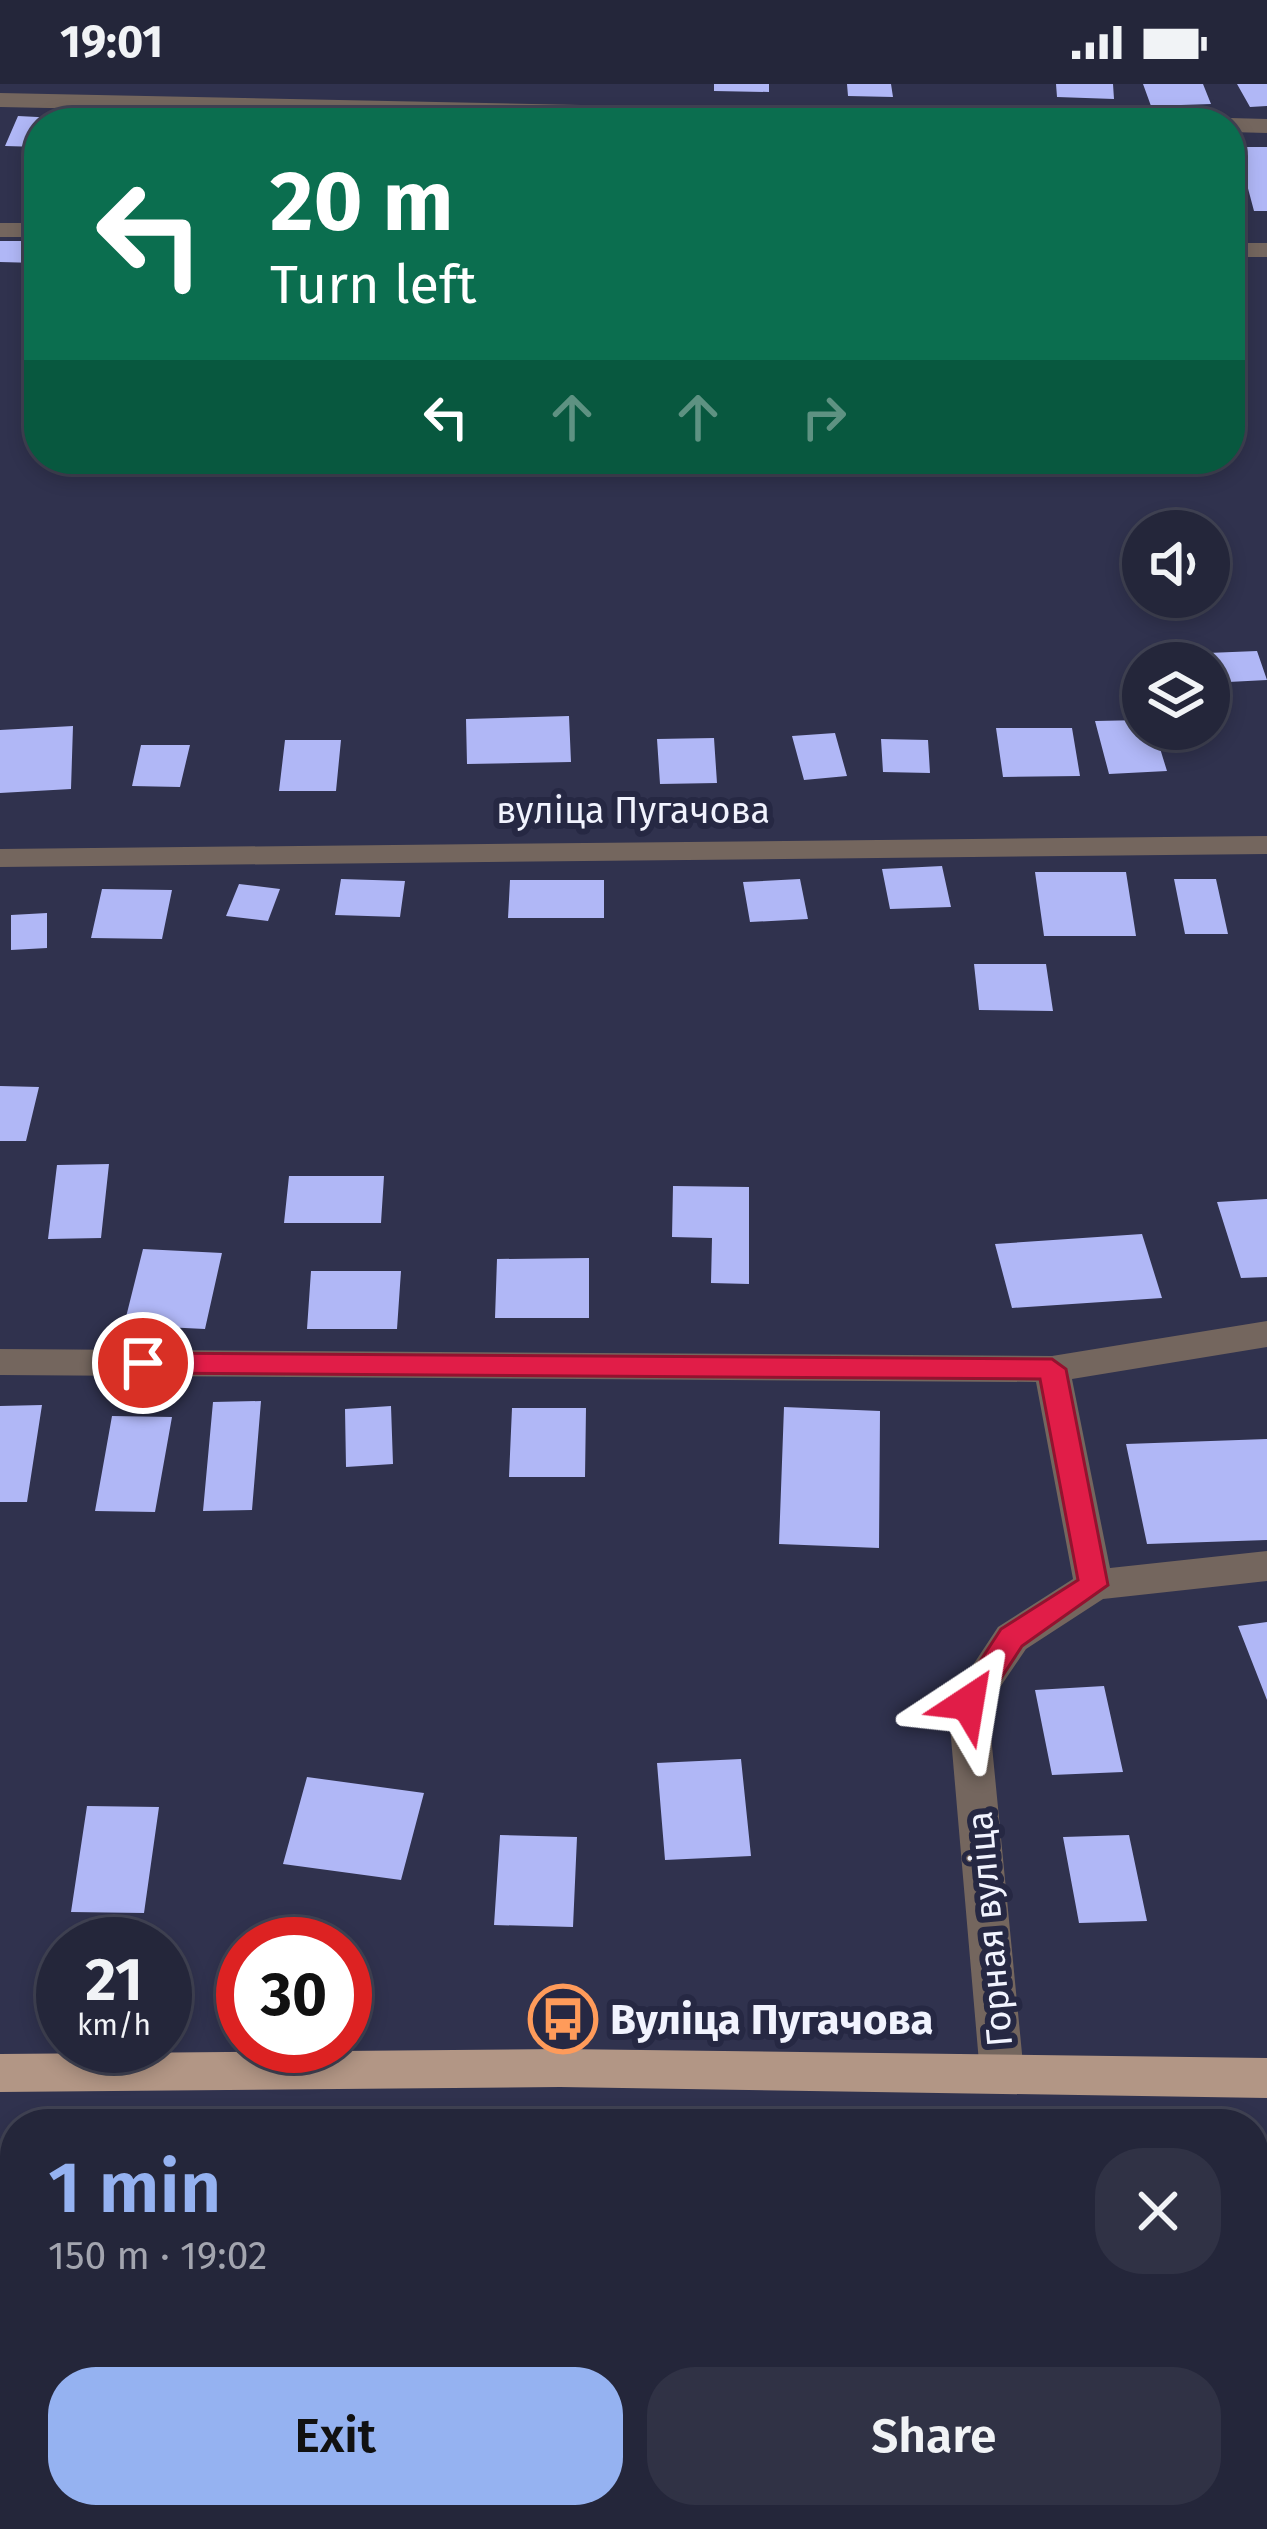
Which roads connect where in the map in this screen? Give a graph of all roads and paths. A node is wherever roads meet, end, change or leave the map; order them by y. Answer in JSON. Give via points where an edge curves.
{"nodes":[{"id":1,"x":0,"y":100,"type":"edge"},
{"id":2,"x":389,"y":108,"type":"edge"},
{"id":3,"x":1267,"y":845,"type":"edge"},
{"id":4,"x":0,"y":858,"type":"edge"},
{"id":5,"x":1267,"y":1334,"type":"edge"},
{"id":6,"x":0,"y":1362,"type":"edge"},
{"id":7,"x":1052,"y":1369,"type":"junction"},
{"id":8,"x":1267,"y":1566,"type":"edge"},
{"id":9,"x":1094,"y":1585,"type":"junction"},
{"id":10,"x":0,"y":2073,"type":"edge"},
{"id":11,"x":1002,"y":2074,"type":"junction"},
{"id":12,"x":1267,"y":2078,"type":"edge"}],
"edges":[{"from":1,"to":2,"type":"street"},
{"from":3,"to":4,"type":"street","name":"вуліца Пугачова"},
{"from":5,"to":7,"type":"street"},
{"from":6,"to":7,"type":"street"},
{"from":7,"to":9,"type":"street"},
{"from":8,"to":9,"type":"street","name":"Горная вуліца"},
{"from":9,"to":11,"type":"street","name":"Горная вуліца","via":[[1012,1638],[968,1703]]},
{"from":10,"to":11,"type":"main road"},
{"from":11,"to":12,"type":"main road"}]}
